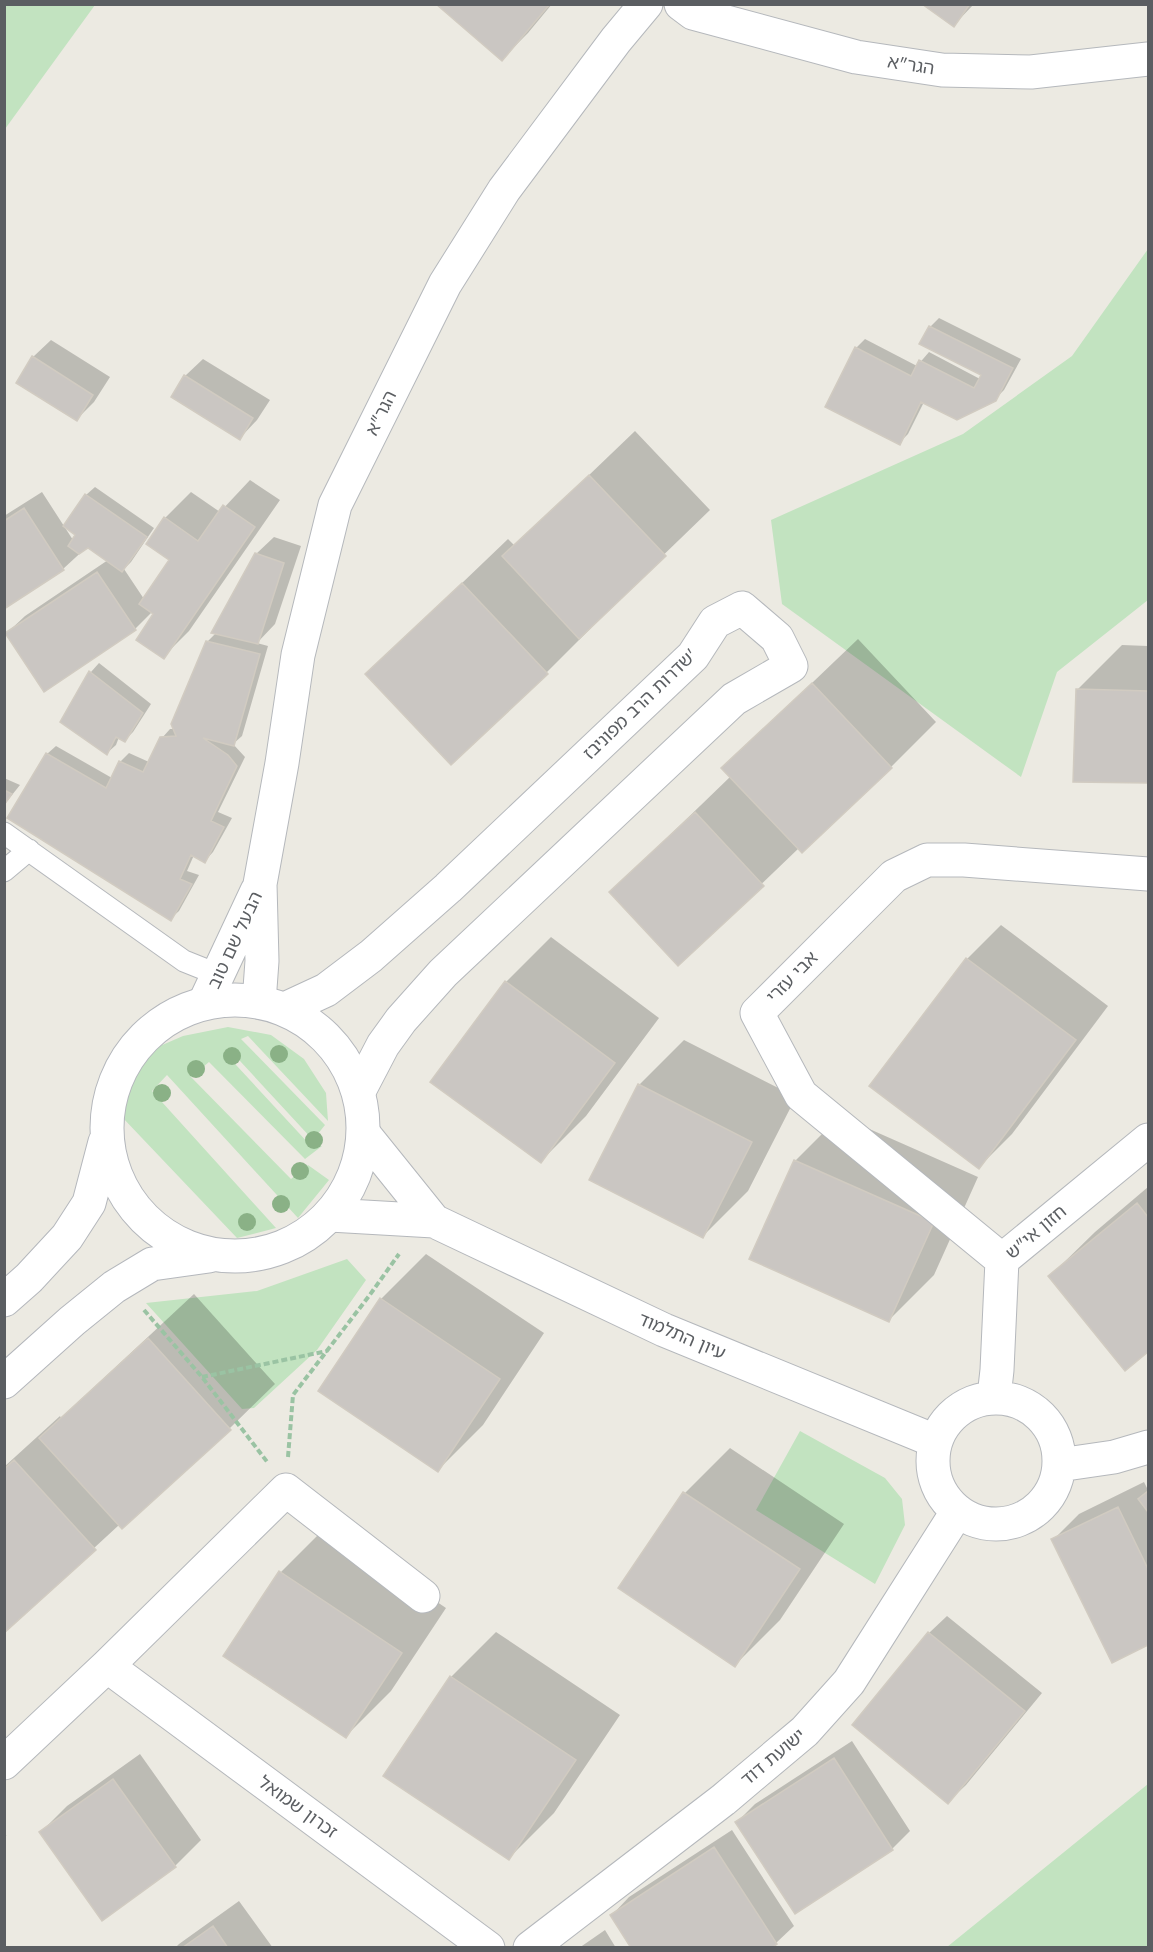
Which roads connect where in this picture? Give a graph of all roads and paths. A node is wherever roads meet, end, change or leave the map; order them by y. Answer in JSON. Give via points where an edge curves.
{"nodes":[{"id":1,"x":646,"y":4,"type":"edge"},
{"id":2,"x":681,"y":4,"type":"edge"},
{"id":3,"x":1149,"y":59,"type":"edge"},
{"id":4,"x":4,"y":833,"type":"edge"},
{"id":5,"x":29,"y":850,"type":"junction"},
{"id":6,"x":4,"y":871,"type":"edge"},
{"id":7,"x":1149,"y":874,"type":"edge"},
{"id":8,"x":260,"y":884,"type":"junction"},
{"id":9,"x":212,"y":988,"type":"junction"},
{"id":10,"x":272,"y":1006,"type":"junction"},
{"id":11,"x":359,"y":1091,"type":"junction"},
{"id":12,"x":364,"y":1134,"type":"junction"},
{"id":13,"x":106,"y":1137,"type":"junction"},
{"id":14,"x":1149,"y":1140,"type":"edge"},
{"id":15,"x":330,"y":1215,"type":"junction"},
{"id":16,"x":434,"y":1221,"type":"junction"},
{"id":17,"x":400,"y":1251,"type":"dead end"},
{"id":18,"x":211,"y":1255,"type":"junction"},
{"id":19,"x":1002,"y":1260,"type":"junction"},
{"id":20,"x":4,"y":1300,"type":"edge"},
{"id":21,"x":138,"y":1302,"type":"dead end"},
{"id":22,"x":328,"y":1351,"type":"junction"},
{"id":23,"x":202,"y":1377,"type":"junction"},
{"id":24,"x":4,"y":1382,"type":"edge"},
{"id":25,"x":994,"y":1397,"type":"junction"},
{"id":26,"x":935,"y":1441,"type":"junction"},
{"id":27,"x":1149,"y":1447,"type":"edge"},
{"id":28,"x":1059,"y":1465,"type":"junction"},
{"id":29,"x":286,"y":1490,"type":"junction"},
{"id":30,"x":957,"y":1512,"type":"junction"},
{"id":31,"x":423,"y":1596,"type":"dead end"},
{"id":32,"x":107,"y":1666,"type":"junction"},
{"id":33,"x":4,"y":1763,"type":"edge"},
{"id":34,"x":488,"y":1947,"type":"edge"},
{"id":35,"x":530,"y":1947,"type":"edge"}],
"edges":[{"from":1,"to":8,"type":"street","name":"הגר\"א","via":[[504,190],[445,284],[335,505],[298,655]]},
{"from":2,"to":3,"type":"street","name":"הגר\"א","via":[[693,13],[856,57],[942,70],[1031,72]]},
{"from":4,"to":5,"type":"lane"},
{"from":5,"to":6,"type":"lane"},
{"from":5,"to":9,"type":"lane","via":[[184,961]]},
{"from":7,"to":19,"type":"street","name":"אבי עזרי","via":[[927,860],[894,876],[758,1012],[801,1095]]},
{"from":8,"to":9,"type":"street","name":"הבעל שם טוב"},
{"from":8,"to":10,"type":"street","name":"הבעל שם טוב","via":[[262,961]]},
{"from":9,"to":10,"type":"street"},
{"from":9,"to":13,"type":"street","via":[[149,1032],[124,1062],[110,1098]]},
{"from":10,"to":11,"type":"street","via":[[296,1014],[328,1038],[351,1071]]},
{"from":10,"to":11,"type":"street","name":"שדרות הרב מפוניבז'","via":[[337,982],[371,956],[693,656],[715,622],[742,608],[777,638],[791,666],[734,699],[444,973],[401,1020]]},
{"from":11,"to":12,"type":"street"},
{"from":12,"to":15,"type":"street","via":[[354,1178]]},
{"from":12,"to":16,"type":"street","name":"עיון התלמוד"},
{"from":13,"to":18,"type":"street","via":[[115,1176],[135,1210],[156,1231],[182,1246]]},
{"from":13,"to":20,"type":"street","via":[[89,1203],[67,1237]]},
{"from":14,"to":19,"type":"street","name":"חזון אי\"ש"},
{"from":15,"to":16,"type":"street","name":"עיון התלמוד"},
{"from":15,"to":18,"type":"street","via":[[312,1233],[289,1245],[248,1257]]},
{"from":16,"to":26,"type":"street","name":"עיון התלמוד","via":[[664,1330]]},
{"from":17,"to":22,"type":"path"},
{"from":18,"to":24,"type":"street","via":[[152,1264],[114,1287]]},
{"from":19,"to":25,"type":"street","name":"חזון אי\"ש"},
{"from":21,"to":23,"type":"path"},
{"from":22,"to":23,"type":"path"},
{"from":22,"to":29,"type":"path","via":[[293,1395]]},
{"from":23,"to":29,"type":"path"},
{"from":25,"to":26,"type":"street","via":[[965,1404],[948,1418]]},
{"from":25,"to":28,"type":"street","via":[[1017,1400],[1038,1412],[1052,1429],[1059,1447]]},
{"from":26,"to":30,"type":"street","via":[[932,1463],[936,1483]]},
{"from":27,"to":28,"type":"street"},
{"from":28,"to":30,"type":"street","via":[[1052,1490],[1029,1516],[1008,1523],[977,1522]]},
{"from":29,"to":31,"type":"street"},
{"from":29,"to":32,"type":"street"},
{"from":30,"to":35,"type":"street","name":"ישועת דוד","via":[[849,1682],[805,1731],[723,1800]]},
{"from":32,"to":33,"type":"street"},
{"from":32,"to":34,"type":"street","name":"זכרון שמואל"}]}
